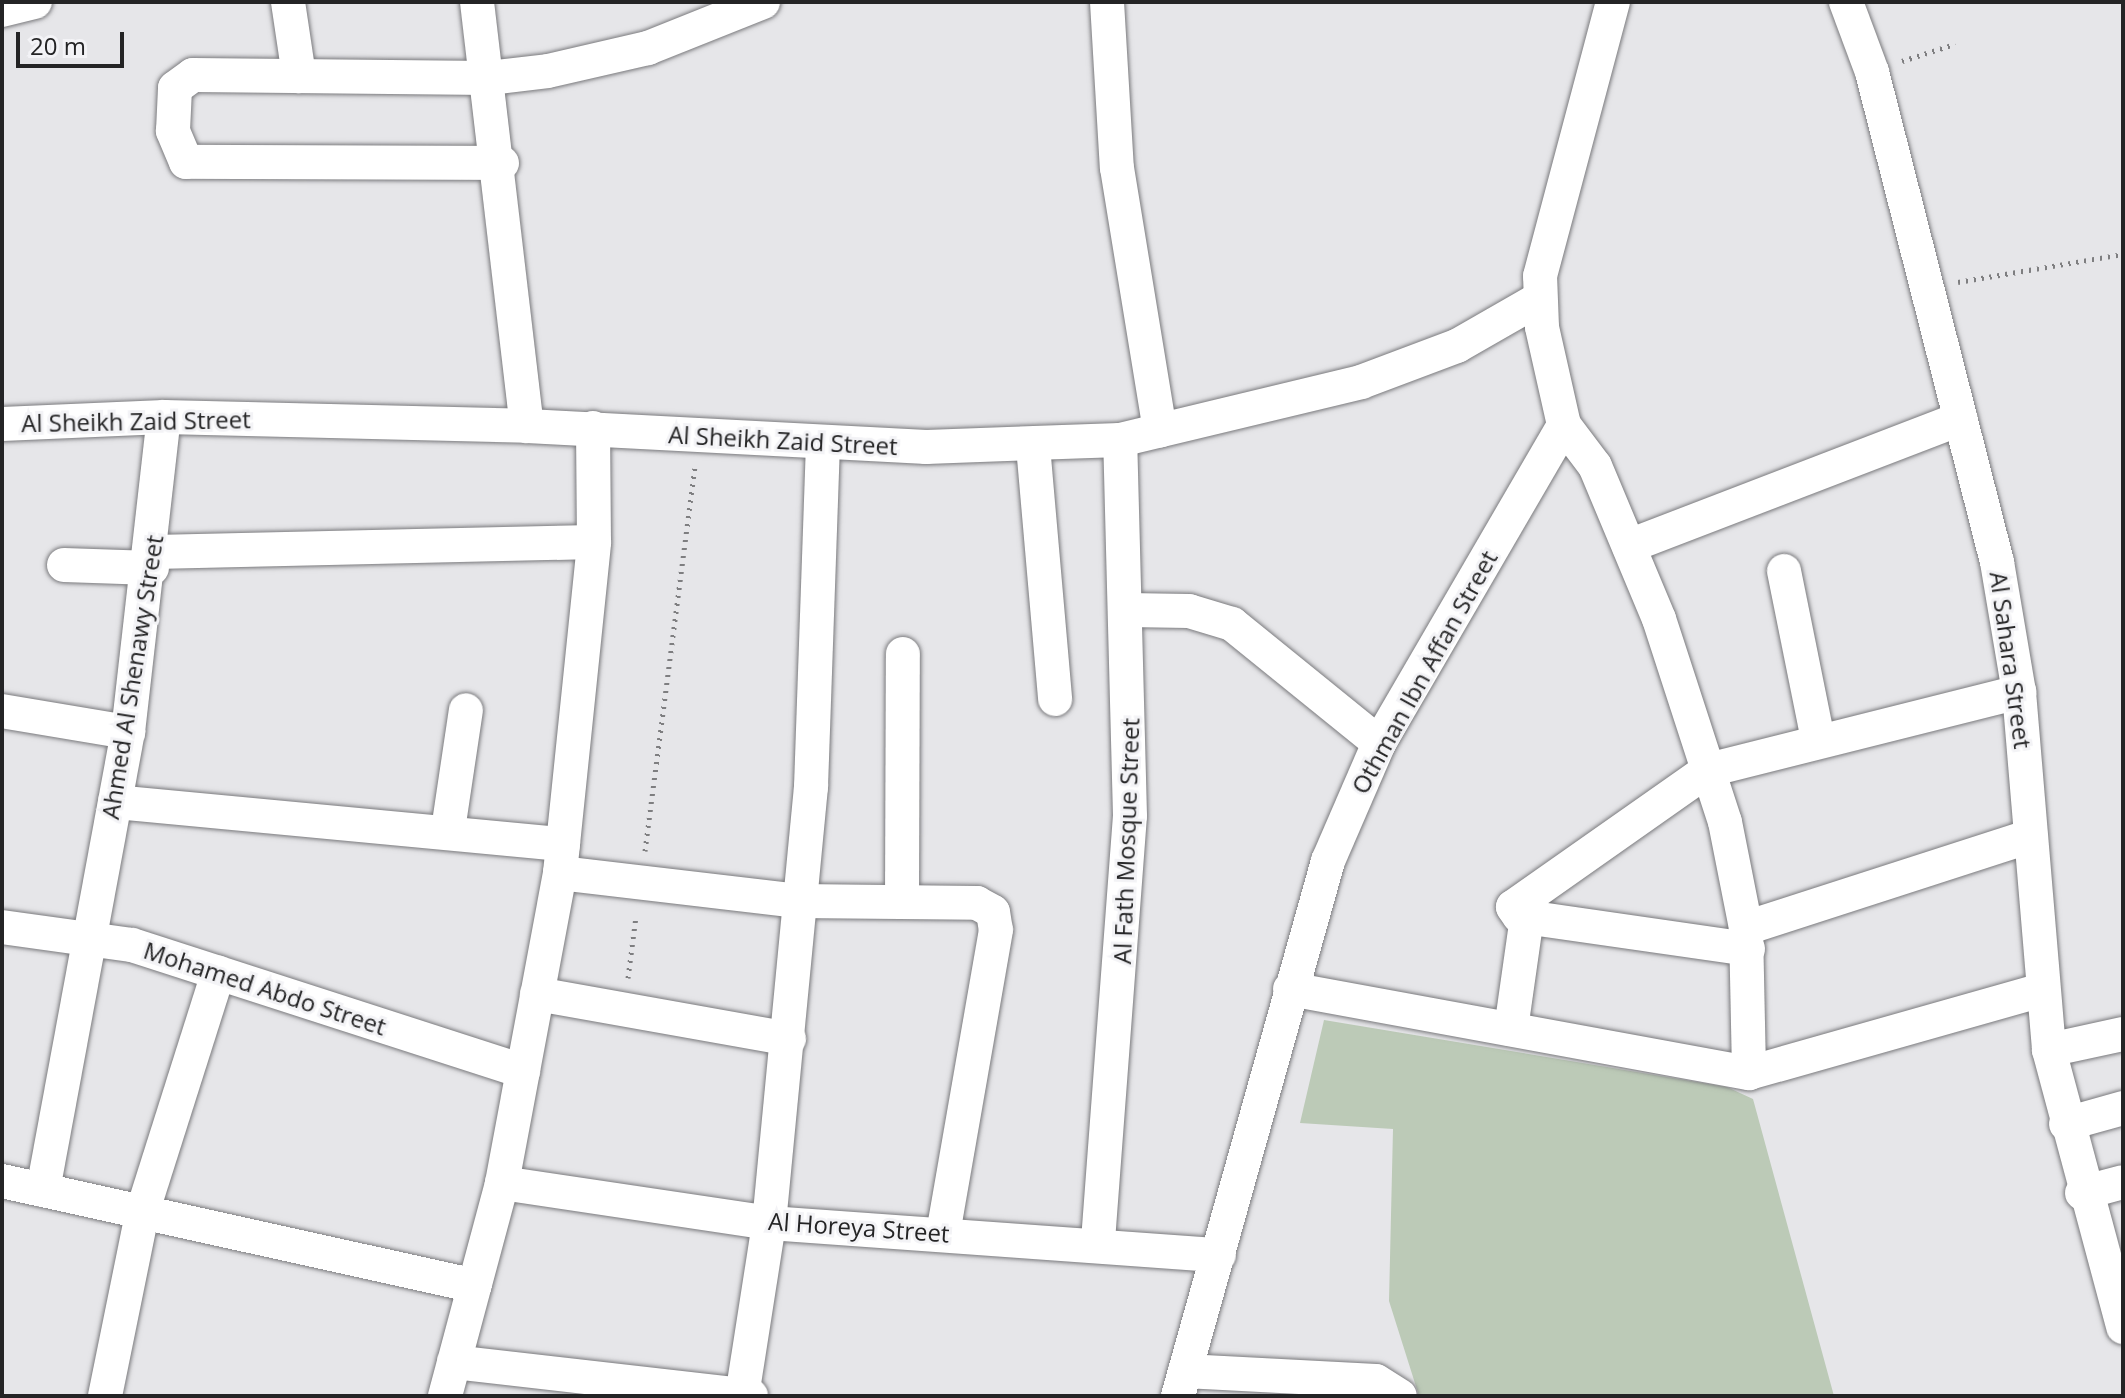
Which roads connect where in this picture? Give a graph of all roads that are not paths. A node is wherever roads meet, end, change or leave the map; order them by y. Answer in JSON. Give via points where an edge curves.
{"nodes":[{"id":1,"x":288,"y":2,"type":"edge"},
{"id":2,"x":477,"y":2,"type":"edge"},
{"id":3,"x":763,"y":2,"type":"edge"},
{"id":4,"x":1107,"y":2,"type":"edge"},
{"id":5,"x":1613,"y":2,"type":"edge"},
{"id":6,"x":1852,"y":3,"type":"edge"},
{"id":7,"x":299,"y":76,"type":"junction"},
{"id":8,"x":489,"y":78,"type":"junction"},
{"id":9,"x":502,"y":163,"type":"junction"},
{"id":10,"x":1539,"y":299,"type":"junction"},
{"id":11,"x":164,"y":417,"type":"junction"},
{"id":12,"x":1960,"y":419,"type":"junction"},
{"id":13,"x":2,"y":424,"type":"edge"},
{"id":14,"x":1564,"y":425,"type":"junction"},
{"id":15,"x":527,"y":426,"type":"junction"},
{"id":16,"x":593,"y":428,"type":"junction"},
{"id":17,"x":1160,"y":430,"type":"junction"},
{"id":18,"x":1120,"y":440,"type":"junction"},
{"id":19,"x":823,"y":443,"type":"junction"},
{"id":20,"x":1033,"y":446,"type":"junction"},
{"id":21,"x":594,"y":542,"type":"junction"},
{"id":22,"x":1629,"y":546,"type":"junction"},
{"id":23,"x":153,"y":560,"type":"junction"},
{"id":24,"x":64,"y":565,"type":"dead end"},
{"id":25,"x":1784,"y":571,"type":"dead end"},
{"id":26,"x":1127,"y":610,"type":"junction"},
{"id":27,"x":903,"y":654,"type":"dead end"},
{"id":28,"x":2019,"y":692,"type":"junction"},
{"id":29,"x":1055,"y":699,"type":"dead end"},
{"id":30,"x":466,"y":710,"type":"dead end"},
{"id":31,"x":2,"y":711,"type":"edge"},
{"id":32,"x":128,"y":732,"type":"junction"},
{"id":33,"x":1818,"y":740,"type":"junction"},
{"id":34,"x":1379,"y":743,"type":"junction"},
{"id":35,"x":1708,"y":770,"type":"junction"},
{"id":36,"x":115,"y":802,"type":"junction"},
{"id":37,"x":448,"y":830,"type":"junction"},
{"id":38,"x":2031,"y":836,"type":"junction"},
{"id":39,"x":562,"y":859,"type":"junction"},
{"id":40,"x":902,"y":900,"type":"junction"},
{"id":41,"x":798,"y":901,"type":"junction"},
{"id":42,"x":1527,"y":917,"type":"junction"},
{"id":43,"x":2,"y":927,"type":"edge"},
{"id":44,"x":88,"y":936,"type":"junction"},
{"id":45,"x":1747,"y":939,"type":"junction"},
{"id":46,"x":218,"y":973,"type":"junction"},
{"id":47,"x":1290,"y":989,"type":"junction"},
{"id":48,"x":2043,"y":990,"type":"junction"},
{"id":49,"x":537,"y":994,"type":"junction"},
{"id":50,"x":1511,"y":1029,"type":"junction"},
{"id":51,"x":2123,"y":1034,"type":"edge"},
{"id":52,"x":789,"y":1039,"type":"junction"},
{"id":53,"x":2049,"y":1050,"type":"junction"},
{"id":54,"x":523,"y":1071,"type":"junction"},
{"id":55,"x":1749,"y":1073,"type":"junction"},
{"id":56,"x":2123,"y":1108,"type":"edge"},
{"id":57,"x":2066,"y":1124,"type":"junction"},
{"id":58,"x":2,"y":1181,"type":"edge"},
{"id":59,"x":2123,"y":1182,"type":"edge"},
{"id":60,"x":502,"y":1183,"type":"junction"},
{"id":61,"x":43,"y":1190,"type":"junction"},
{"id":62,"x":2082,"y":1193,"type":"junction"},
{"id":63,"x":143,"y":1210,"type":"junction"},
{"id":64,"x":769,"y":1223,"type":"junction"},
{"id":65,"x":943,"y":1233,"type":"junction"},
{"id":66,"x":1098,"y":1241,"type":"junction"},
{"id":67,"x":1219,"y":1255,"type":"junction"},
{"id":68,"x":2112,"y":1262,"type":"edge"},
{"id":69,"x":474,"y":1286,"type":"junction"},
{"id":70,"x":2123,"y":1327,"type":"edge"},
{"id":71,"x":454,"y":1362,"type":"junction"},
{"id":72,"x":1181,"y":1384,"type":"edge"},
{"id":73,"x":1244,"y":1385,"type":"edge"},
{"id":74,"x":745,"y":1395,"type":"edge"},
{"id":75,"x":105,"y":1396,"type":"edge"},
{"id":76,"x":445,"y":1396,"type":"edge"},
{"id":77,"x":1400,"y":1396,"type":"edge"}],
"edges":[{"from":1,"to":7,"type":"street"},
{"from":2,"to":8,"type":"street"},
{"from":3,"to":8,"type":"street","via":[[648,48]]},
{"from":4,"to":17,"type":"street","via":[[1117,168]]},
{"from":5,"to":10,"type":"street","via":[[1544,252]]},
{"from":6,"to":12,"type":"street","name":"Al Sahara Street"},
{"from":7,"to":8,"type":"street"},
{"from":7,"to":9,"type":"street","via":[[180,80],[176,151],[186,162]]},
{"from":8,"to":9,"type":"street"},
{"from":9,"to":15,"type":"street"},
{"from":10,"to":14,"type":"street"},
{"from":10,"to":17,"type":"street","name":"Al Sheikh Zaid Street","via":[[1457,346],[1361,382]]},
{"from":11,"to":13,"type":"street","name":"Al Sheikh Zaid Street"},
{"from":11,"to":15,"type":"street","name":"Al Sheikh Zaid Street"},
{"from":11,"to":23,"type":"street","name":"Ahmed Al Shenawy Street"},
{"from":12,"to":22,"type":"street"},
{"from":12,"to":28,"type":"street","name":"Al Sahara Street"},
{"from":14,"to":22,"type":"street","via":[[1595,466]]},
{"from":14,"to":34,"type":"street","name":"Othman Ibn Affan Street"},
{"from":15,"to":16,"type":"street","name":"Al Sheikh Zaid Street"},
{"from":16,"to":19,"type":"street","name":"Al Sheikh Zaid Street"},
{"from":16,"to":21,"type":"street"},
{"from":17,"to":18,"type":"street","name":"Al Sheikh Zaid Street"},
{"from":18,"to":20,"type":"street","name":"Al Sheikh Zaid Street"},
{"from":18,"to":26,"type":"street","name":"Al Fath Mosque Street"},
{"from":19,"to":20,"type":"street","name":"Al Sheikh Zaid Street"},
{"from":19,"to":41,"type":"street","via":[[819,673]]},
{"from":20,"to":29,"type":"street"},
{"from":21,"to":23,"type":"street"},
{"from":21,"to":39,"type":"street"},
{"from":22,"to":35,"type":"street"},
{"from":23,"to":24,"type":"street"},
{"from":23,"to":32,"type":"street","name":"Ahmed Al Shenawy Street"},
{"from":25,"to":33,"type":"street"},
{"from":26,"to":34,"type":"street","via":[[1189,611],[1232,624]]},
{"from":26,"to":66,"type":"street","name":"Al Fath Mosque Street","via":[[1126,907]]},
{"from":27,"to":40,"type":"street"},
{"from":28,"to":33,"type":"street"},
{"from":28,"to":38,"type":"street","name":"Al Sahara Street"},
{"from":30,"to":37,"type":"street"},
{"from":31,"to":32,"type":"street"},
{"from":32,"to":36,"type":"street","name":"Ahmed Al Shenawy Street"},
{"from":33,"to":35,"type":"street"},
{"from":34,"to":47,"type":"street","name":"Othman Ibn Affan Street","via":[[1328,861]]},
{"from":35,"to":42,"type":"street","via":[[1515,903],[1515,914]]},
{"from":35,"to":45,"type":"street"},
{"from":36,"to":37,"type":"street"},
{"from":36,"to":44,"type":"street","name":"Ahmed Al Shenawy Street"},
{"from":37,"to":39,"type":"street"},
{"from":38,"to":45,"type":"street"},
{"from":38,"to":48,"type":"street","name":"Al Sahara Street"},
{"from":39,"to":41,"type":"street","via":[[640,886]]},
{"from":39,"to":49,"type":"street"},
{"from":40,"to":41,"type":"street"},
{"from":40,"to":65,"type":"street","via":[[977,903],[996,921]]},
{"from":41,"to":52,"type":"street"},
{"from":42,"to":45,"type":"street"},
{"from":42,"to":50,"type":"street"},
{"from":43,"to":44,"type":"street","name":"Mohamed Abdo Street"},
{"from":44,"to":46,"type":"street","name":"Mohamed Abdo Street"},
{"from":44,"to":61,"type":"street","name":"Ahmed Al Shenawy Street"},
{"from":45,"to":55,"type":"street"},
{"from":46,"to":54,"type":"street","name":"Mohamed Abdo Street"},
{"from":46,"to":63,"type":"street"},
{"from":47,"to":50,"type":"street"},
{"from":47,"to":67,"type":"street","name":"Othman Ibn Affan Street"},
{"from":48,"to":53,"type":"street","name":"Al Sahara Street"},
{"from":48,"to":55,"type":"street"},
{"from":49,"to":52,"type":"street"},
{"from":49,"to":54,"type":"street"},
{"from":50,"to":55,"type":"street"},
{"from":51,"to":53,"type":"street"},
{"from":52,"to":64,"type":"street"},
{"from":53,"to":57,"type":"street","name":"Al Sahara Street"},
{"from":54,"to":60,"type":"street"},
{"from":56,"to":57,"type":"street"},
{"from":57,"to":62,"type":"street","name":"Al Sahara Street"},
{"from":58,"to":61,"type":"street"},
{"from":59,"to":62,"type":"street"},
{"from":60,"to":64,"type":"street","name":"Al Horeya Street"},
{"from":60,"to":69,"type":"street"},
{"from":61,"to":63,"type":"street"},
{"from":62,"to":68,"type":"street","name":"Al Sahara Street"},
{"from":63,"to":69,"type":"street"},
{"from":63,"to":75,"type":"street"},
{"from":64,"to":65,"type":"street","name":"Al Horeya Street"},
{"from":64,"to":74,"type":"street"},
{"from":65,"to":66,"type":"street","name":"Al Horeya Street"},
{"from":66,"to":67,"type":"street","name":"Al Horeya Street"},
{"from":67,"to":72,"type":"street","name":"Othman Ibn Affan Street"},
{"from":68,"to":70,"type":"street","name":"Al Sahara Street"},
{"from":69,"to":71,"type":"street"},
{"from":71,"to":74,"type":"street"},
{"from":71,"to":76,"type":"street"},
{"from":72,"to":73,"type":"street"},
{"from":73,"to":77,"type":"street","via":[[1376,1381]]}]}
